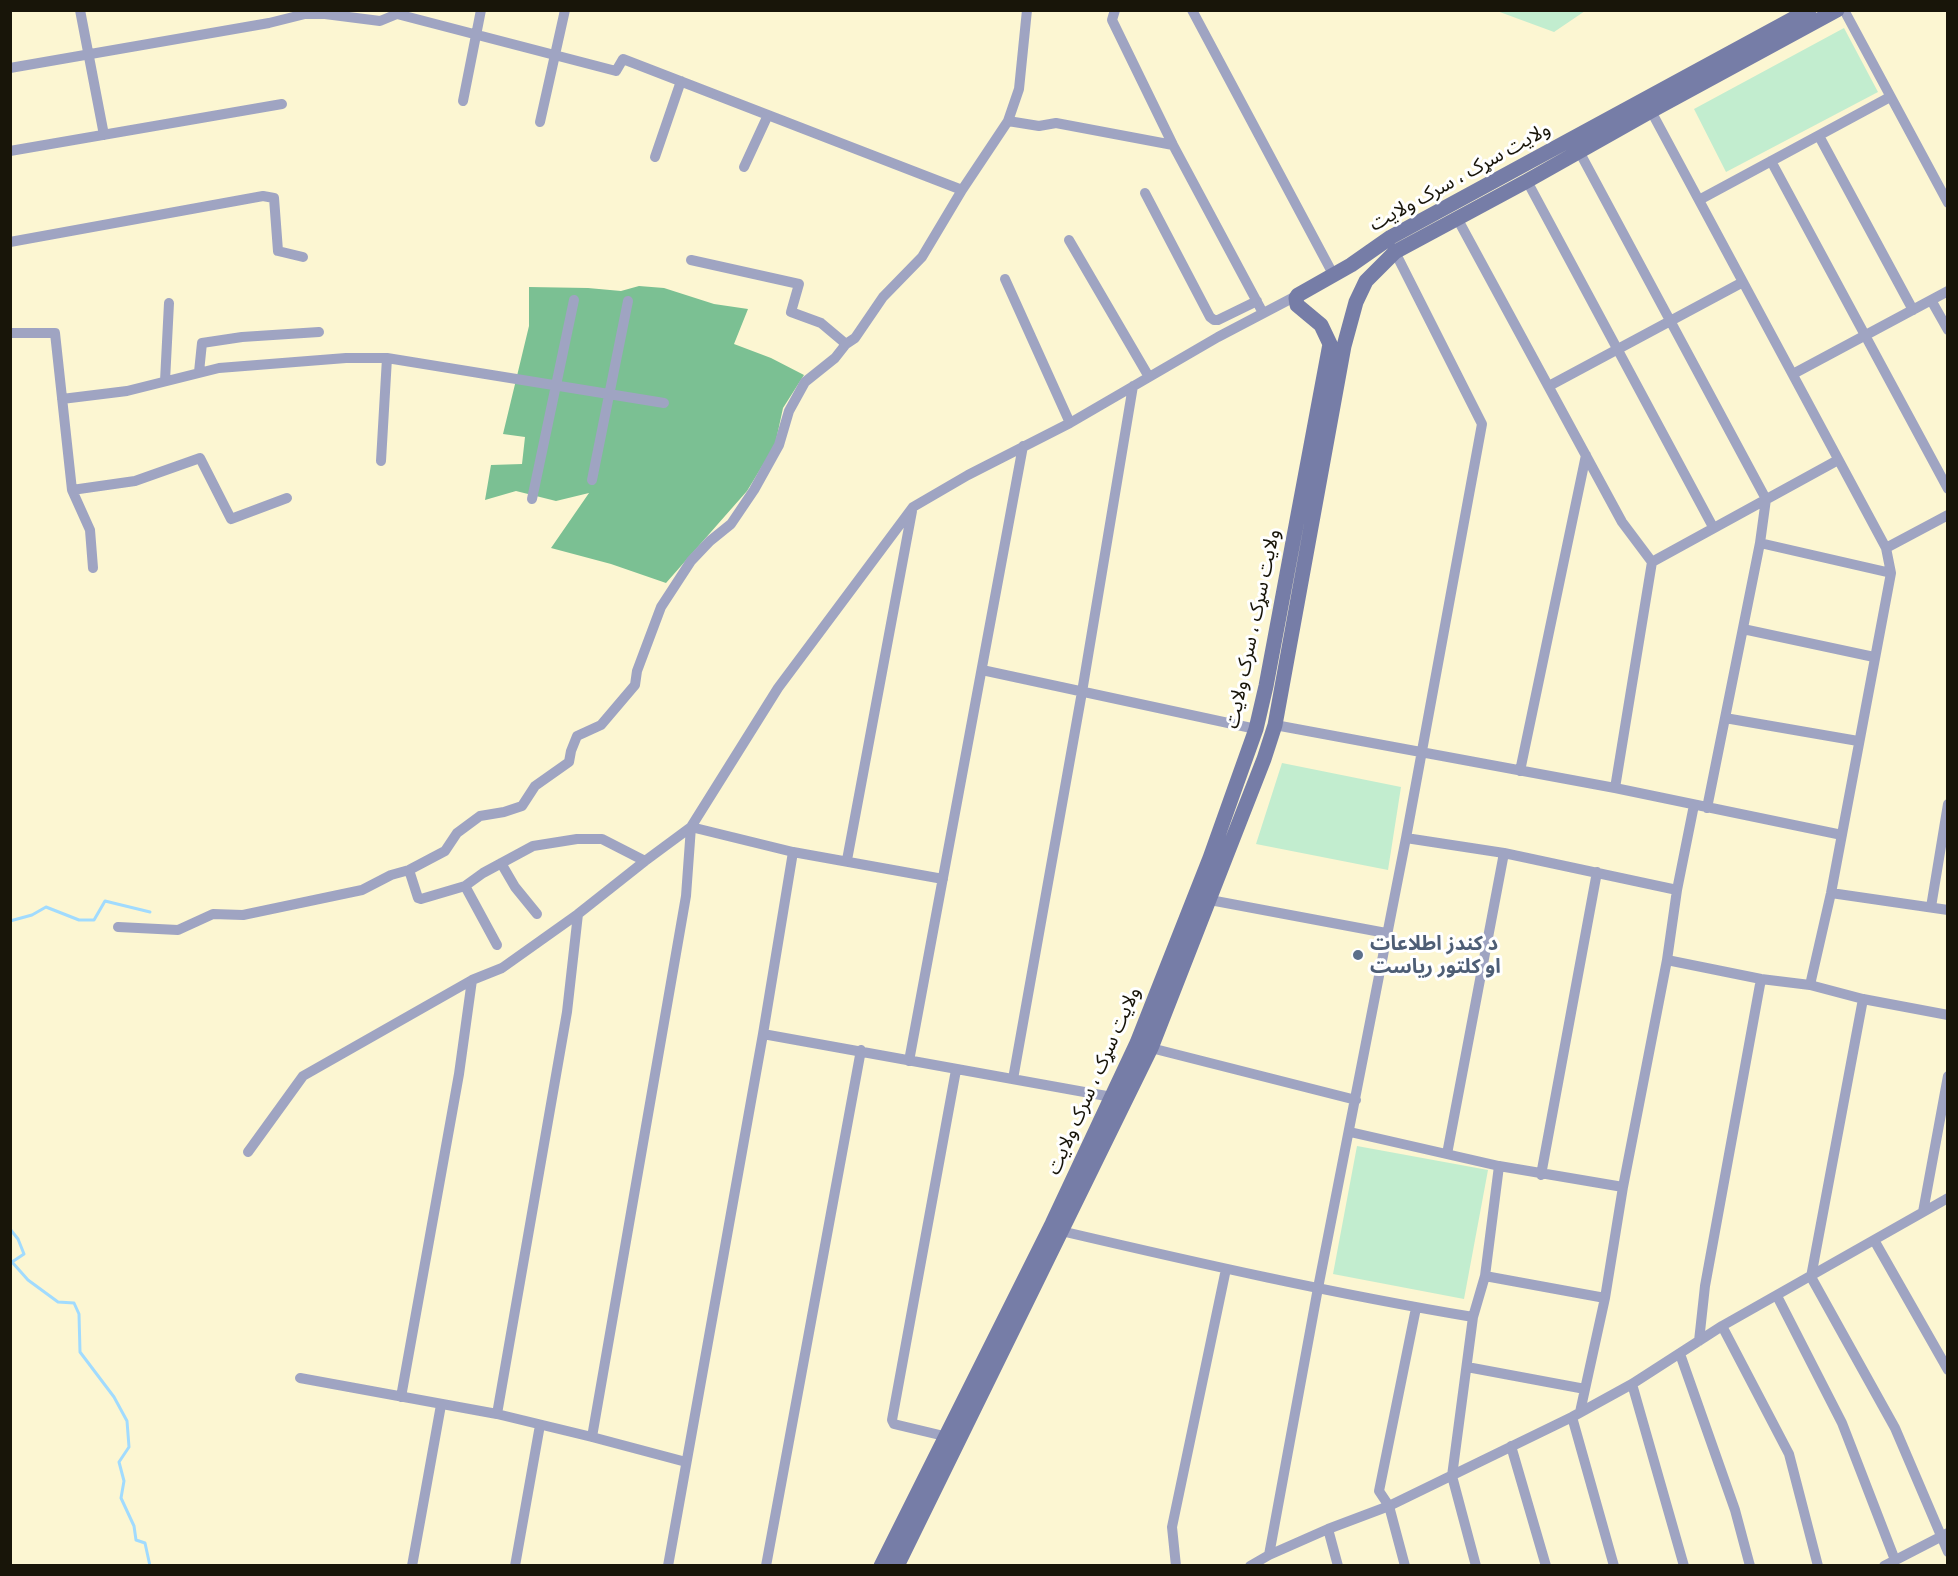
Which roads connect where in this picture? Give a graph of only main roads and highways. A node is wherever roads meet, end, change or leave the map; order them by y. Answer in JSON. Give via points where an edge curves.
{"nodes":[{"id":1,"x":1809,"y":10,"type":"edge"},
{"id":2,"x":1837,"y":10,"type":"edge"},
{"id":3,"x":1337,"y":345,"type":"junction"},
{"id":4,"x":881,"y":1566,"type":"edge"},
{"id":5,"x":897,"y":1566,"type":"edge"}],
"edges":[{"from":1,"to":3,"type":"main road","name":"ولایت سړک ، سرک ولایت","via":[[1391,237],[1298,295],[1297,305]]},
{"from":2,"to":3,"type":"main road","name":"ولایت سړک ، سرک ولایت","via":[[1395,252],[1366,281]]},
{"from":3,"to":4,"type":"main road","name":"ولایت سړک ، سرک ولایت","via":[[1256,729],[1210,858],[1112,1097]]},
{"from":3,"to":5,"type":"main road","name":"ولایت سړک ، سرک ولایت","via":[[1275,725],[1264,759],[1150,1048]]}]}
